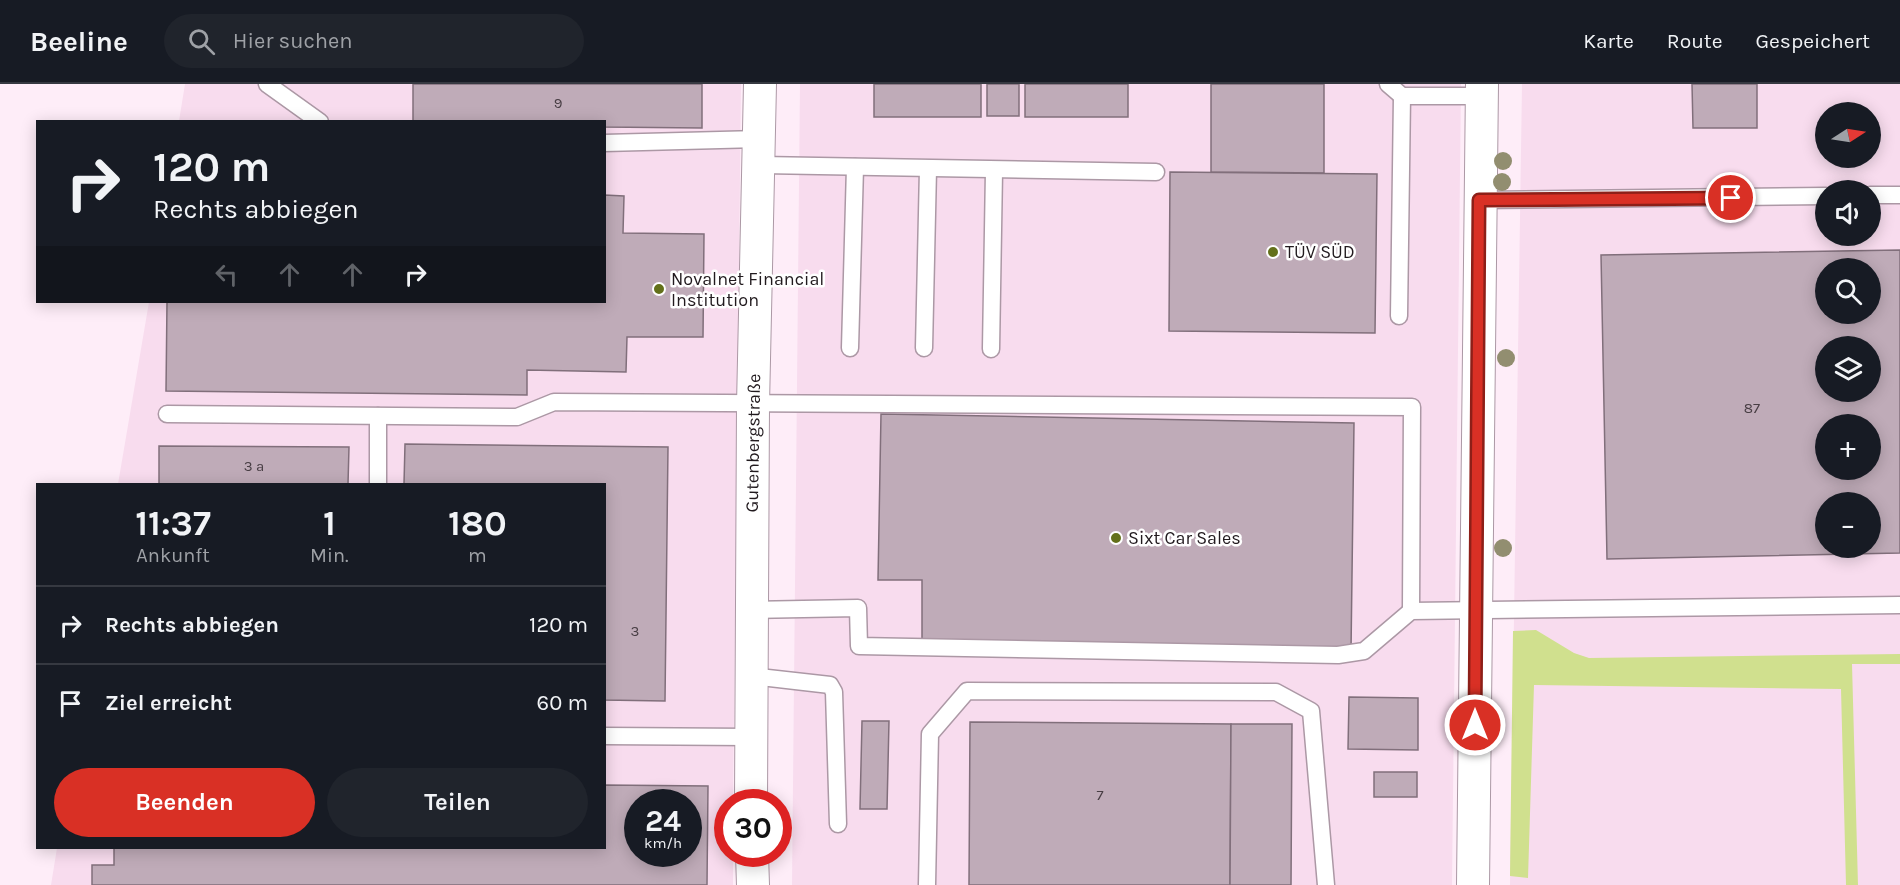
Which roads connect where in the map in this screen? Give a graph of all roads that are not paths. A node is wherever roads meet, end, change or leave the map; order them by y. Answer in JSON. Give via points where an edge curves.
{"nodes":[{"id":1,"x":267,"y":84,"type":"edge"},
{"id":2,"x":760,"y":84,"type":"edge"},
{"id":3,"x":1388,"y":84,"type":"edge"},
{"id":4,"x":1482,"y":90,"type":"edge"},
{"id":5,"x":1402,"y":96,"type":"junction"},
{"id":6,"x":317,"y":120,"type":"edge"},
{"id":7,"x":606,"y":142,"type":"edge"},
{"id":8,"x":758,"y":152,"type":"junction"},
{"id":9,"x":855,"y":167,"type":"junction"},
{"id":10,"x":928,"y":169,"type":"junction"},
{"id":11,"x":994,"y":171,"type":"junction"},
{"id":12,"x":1156,"y":172,"type":"dead end"},
{"id":13,"x":1881,"y":195,"type":"edge"},
{"id":14,"x":1900,"y":195,"type":"edge"},
{"id":15,"x":1815,"y":196,"type":"edge"},
{"id":16,"x":1479,"y":200,"type":"junction"},
{"id":17,"x":1399,"y":316,"type":"dead end"},
{"id":18,"x":850,"y":348,"type":"dead end"},
{"id":19,"x":924,"y":348,"type":"dead end"},
{"id":20,"x":991,"y":349,"type":"dead end"},
{"id":21,"x":753,"y":405,"type":"junction"},
{"id":22,"x":167,"y":414,"type":"dead end"},
{"id":23,"x":378,"y":416,"type":"junction"},
{"id":24,"x":378,"y":483,"type":"edge"},
{"id":25,"x":1900,"y":605,"type":"edge"},
{"id":26,"x":751,"y":610,"type":"junction"},
{"id":27,"x":1411,"y":611,"type":"junction"},
{"id":28,"x":1476,"y":611,"type":"junction"},
{"id":29,"x":751,"y":676,"type":"junction"},
{"id":30,"x":606,"y":736,"type":"edge"},
{"id":31,"x":750,"y":737,"type":"junction"},
{"id":32,"x":751,"y":789,"type":"edge"},
{"id":33,"x":838,"y":824,"type":"dead end"},
{"id":34,"x":752,"y":867,"type":"edge"},
{"id":35,"x":753,"y":885,"type":"edge"},
{"id":36,"x":927,"y":885,"type":"edge"},
{"id":37,"x":1326,"y":885,"type":"edge"},
{"id":38,"x":1473,"y":885,"type":"edge"}],
"edges":[{"from":1,"to":6,"type":"lane"},
{"from":2,"to":8,"type":"street","name":"Gutenbergstraße"},
{"from":3,"to":5,"type":"lane"},
{"from":4,"to":5,"type":"lane"},
{"from":4,"to":16,"type":"street"},
{"from":5,"to":17,"type":"lane"},
{"from":7,"to":8,"type":"lane"},
{"from":8,"to":9,"type":"lane"},
{"from":8,"to":21,"type":"street","name":"Gutenbergstraße"},
{"from":9,"to":10,"type":"lane"},
{"from":9,"to":18,"type":"lane"},
{"from":10,"to":11,"type":"lane"},
{"from":10,"to":19,"type":"lane"},
{"from":11,"to":12,"type":"lane"},
{"from":11,"to":20,"type":"lane"},
{"from":13,"to":14,"type":"lane"},
{"from":15,"to":16,"type":"lane"},
{"from":16,"to":28,"type":"street"},
{"from":21,"to":23,"type":"lane","via":[[554,402],[517,417]]},
{"from":21,"to":26,"type":"street","name":"Gutenbergstraße"},
{"from":21,"to":27,"type":"lane","via":[[1412,407]]},
{"from":22,"to":23,"type":"lane"},
{"from":23,"to":24,"type":"lane"},
{"from":25,"to":28,"type":"lane"},
{"from":26,"to":27,"type":"lane","via":[[858,608],[859,646],[1338,655],[1364,651]]},
{"from":26,"to":29,"type":"street","name":"Gutenbergstraße"},
{"from":27,"to":28,"type":"lane"},
{"from":28,"to":38,"type":"street"},
{"from":29,"to":31,"type":"street","name":"Gutenbergstraße"},
{"from":29,"to":33,"type":"lane","via":[[830,685],[834,692]]},
{"from":30,"to":31,"type":"lane"},
{"from":31,"to":32,"type":"street","name":"Gutenbergstraße"},
{"from":34,"to":35,"type":"street"},
{"from":36,"to":37,"type":"lane","via":[[930,734],[967,691],[979,691],[1276,692],[1311,711]]}]}
